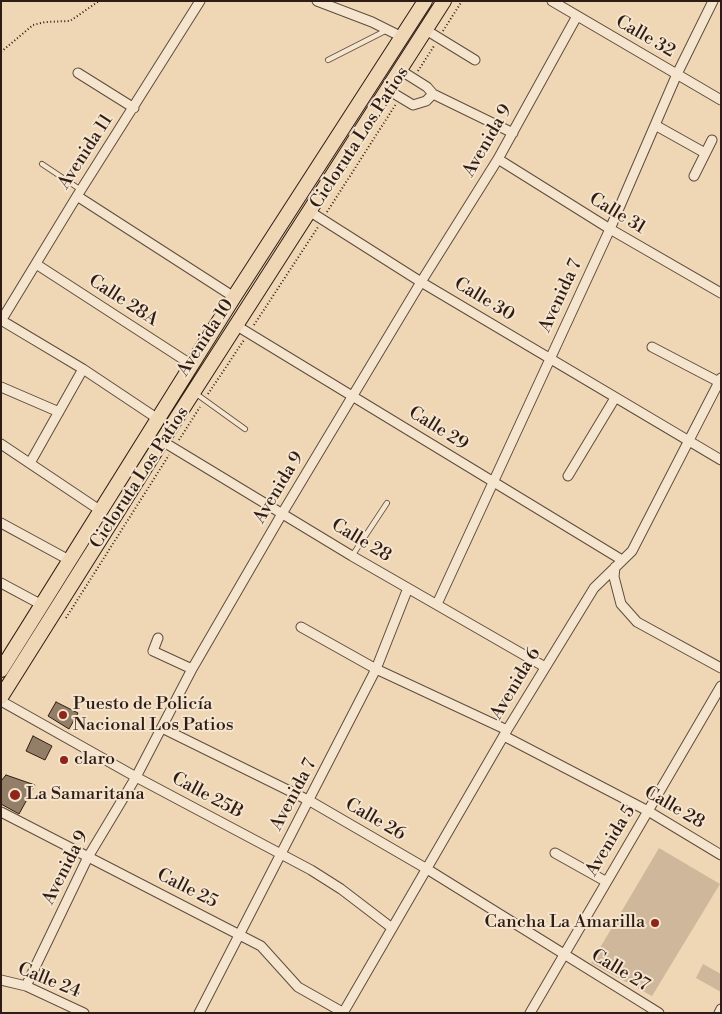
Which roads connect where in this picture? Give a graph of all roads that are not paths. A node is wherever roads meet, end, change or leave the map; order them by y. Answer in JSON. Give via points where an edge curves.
{"nodes":[{"id":1,"x":200,"y":1,"type":"edge"},
{"id":2,"x":317,"y":1,"type":"edge"},
{"id":3,"x":425,"y":1,"type":"edge"},
{"id":4,"x":444,"y":1,"type":"edge"},
{"id":5,"x":552,"y":1,"type":"edge"},
{"id":6,"x":713,"y":1,"type":"edge"},
{"id":7,"x":577,"y":16,"type":"junction"},
{"id":8,"x":388,"y":30,"type":"junction"},
{"id":9,"x":426,"y":30,"type":"junction"},
{"id":10,"x":402,"y":37,"type":"junction"},
{"id":11,"x":328,"y":60,"type":"dead end"},
{"id":12,"x":475,"y":60,"type":"dead end"},
{"id":13,"x":400,"y":70,"type":"junction"},
{"id":14,"x":78,"y":73,"type":"dead end"},
{"id":15,"x":677,"y":74,"type":"junction"},
{"id":16,"x":388,"y":90,"type":"junction"},
{"id":17,"x":433,"y":94,"type":"junction"},
{"id":18,"x":721,"y":100,"type":"edge"},
{"id":19,"x":134,"y":108,"type":"junction"},
{"id":20,"x":655,"y":125,"type":"junction"},
{"id":21,"x":513,"y":133,"type":"junction"},
{"id":22,"x":712,"y":140,"type":"dead end"},
{"id":23,"x":705,"y":153,"type":"junction"},
{"id":24,"x":498,"y":159,"type":"junction"},
{"id":25,"x":42,"y":164,"type":"dead end"},
{"id":26,"x":694,"y":176,"type":"dead end"},
{"id":27,"x":79,"y":193,"type":"junction"},
{"id":28,"x":309,"y":211,"type":"junction"},
{"id":29,"x":610,"y":229,"type":"junction"},
{"id":30,"x":36,"y":264,"type":"junction"},
{"id":31,"x":421,"y":282,"type":"junction"},
{"id":32,"x":721,"y":293,"type":"edge"},
{"id":33,"x":234,"y":297,"type":"junction"},
{"id":34,"x":1,"y":321,"type":"edge"},
{"id":35,"x":237,"y":326,"type":"junction"},
{"id":36,"x":652,"y":347,"type":"dead end"},
{"id":37,"x":550,"y":359,"type":"junction"},
{"id":38,"x":192,"y":365,"type":"junction"},
{"id":39,"x":83,"y":369,"type":"junction"},
{"id":40,"x":720,"y":380,"type":"edge"},
{"id":41,"x":1,"y":387,"type":"edge"},
{"id":42,"x":199,"y":396,"type":"junction"},
{"id":43,"x":353,"y":396,"type":"junction"},
{"id":44,"x":615,"y":398,"type":"junction"},
{"id":45,"x":59,"y":412,"type":"junction"},
{"id":46,"x":158,"y":419,"type":"junction"},
{"id":47,"x":245,"y":428,"type":"dead end"},
{"id":48,"x":690,"y":441,"type":"junction"},
{"id":49,"x":1,"y":444,"type":"edge"},
{"id":50,"x":168,"y":444,"type":"junction"},
{"id":51,"x":721,"y":460,"type":"edge"},
{"id":52,"x":30,"y":464,"type":"junction"},
{"id":53,"x":568,"y":476,"type":"dead end"},
{"id":54,"x":492,"y":481,"type":"junction"},
{"id":55,"x":387,"y":503,"type":"dead end"},
{"id":56,"x":101,"y":511,"type":"junction"},
{"id":57,"x":283,"y":512,"type":"junction"},
{"id":58,"x":1,"y":523,"type":"edge"},
{"id":59,"x":352,"y":556,"type":"junction"},
{"id":60,"x":69,"y":560,"type":"junction"},
{"id":61,"x":622,"y":560,"type":"junction"},
{"id":62,"x":615,"y":567,"type":"junction"},
{"id":63,"x":1,"y":582,"type":"edge"},
{"id":64,"x":408,"y":588,"type":"junction"},
{"id":65,"x":437,"y":604,"type":"junction"},
{"id":66,"x":42,"y":605,"type":"junction"},
{"id":67,"x":301,"y":627,"type":"dead end"},
{"id":68,"x":158,"y":638,"type":"dead end"},
{"id":69,"x":545,"y":667,"type":"junction"},
{"id":70,"x":721,"y":668,"type":"edge"},
{"id":71,"x":192,"y":669,"type":"junction"},
{"id":72,"x":376,"y":669,"type":"junction"},
{"id":73,"x":1,"y":670,"type":"edge"},
{"id":74,"x":721,"y":686,"type":"edge"},
{"id":75,"x":1,"y":699,"type":"edge"},
{"id":76,"x":162,"y":728,"type":"junction"},
{"id":77,"x":505,"y":733,"type":"junction"},
{"id":78,"x":136,"y":777,"type":"junction"},
{"id":79,"x":310,"y":801,"type":"junction"},
{"id":80,"x":648,"y":811,"type":"junction"},
{"id":81,"x":1,"y":812,"type":"edge"},
{"id":82,"x":555,"y":853,"type":"dead end"},
{"id":83,"x":281,"y":854,"type":"junction"},
{"id":84,"x":721,"y":855,"type":"edge"},
{"id":85,"x":88,"y":857,"type":"junction"},
{"id":86,"x":427,"y":869,"type":"junction"},
{"id":87,"x":605,"y":882,"type":"junction"},
{"id":88,"x":392,"y":928,"type":"junction"},
{"id":89,"x":240,"y":935,"type":"junction"},
{"id":90,"x":564,"y":956,"type":"junction"},
{"id":91,"x":1,"y":980,"type":"edge"},
{"id":92,"x":26,"y":986,"type":"junction"},
{"id":93,"x":721,"y":1009,"type":"edge"},
{"id":94,"x":84,"y":1013,"type":"edge"},
{"id":95,"x":199,"y":1013,"type":"edge"},
{"id":96,"x":343,"y":1013,"type":"edge"},
{"id":97,"x":530,"y":1013,"type":"edge"},
{"id":98,"x":658,"y":1013,"type":"edge"},
{"id":99,"x":718,"y":1013,"type":"edge"}],
"edges":[{"from":1,"to":19,"type":"street","name":"Avenida 11"},
{"from":2,"to":8,"type":"street"},
{"from":3,"to":10,"type":"main road","name":"Avenida 10"},
{"from":4,"to":9,"type":"main road","name":"Avenida 10"},
{"from":5,"to":7,"type":"street","name":"Calle 32"},
{"from":6,"to":15,"type":"street","name":"Avenida 7"},
{"from":7,"to":15,"type":"street","name":"Calle 32"},
{"from":7,"to":21,"type":"street","name":"Avenida 9"},
{"from":8,"to":10,"type":"street"},
{"from":8,"to":11,"type":"lane"},
{"from":9,"to":12,"type":"street"},
{"from":9,"to":13,"type":"main road","name":"Avenida 10"},
{"from":10,"to":33,"type":"main road","name":"Avenida 10"},
{"from":13,"to":16,"type":"main road","name":"Avenida 10"},
{"from":13,"to":17,"type":"street"},
{"from":14,"to":19,"type":"street"},
{"from":15,"to":18,"type":"street","name":"Calle 32"},
{"from":15,"to":20,"type":"street","name":"Avenida 7"},
{"from":16,"to":17,"type":"street","via":[[413,105],[426,101]]},
{"from":16,"to":28,"type":"main road","name":"Avenida 10"},
{"from":17,"to":21,"type":"street"},
{"from":19,"to":27,"type":"street","name":"Avenida 11"},
{"from":20,"to":23,"type":"street"},
{"from":20,"to":29,"type":"street","name":"Avenida 7"},
{"from":21,"to":24,"type":"street","name":"Avenida 9"},
{"from":22,"to":23,"type":"street"},
{"from":23,"to":26,"type":"street"},
{"from":24,"to":29,"type":"street","name":"Calle 31"},
{"from":24,"to":31,"type":"street","name":"Avenida 9"},
{"from":25,"to":27,"type":"lane"},
{"from":27,"to":30,"type":"street","name":"Avenida 11"},
{"from":27,"to":33,"type":"street"},
{"from":28,"to":31,"type":"street","name":"Calle 30"},
{"from":28,"to":35,"type":"main road","name":"Avenida 10"},
{"from":29,"to":32,"type":"street","name":"Calle 31"},
{"from":29,"to":37,"type":"street","name":"Avenida 7"},
{"from":30,"to":34,"type":"street","name":"Avenida 11"},
{"from":30,"to":38,"type":"street","name":"Calle 28A"},
{"from":31,"to":37,"type":"street","name":"Calle 30"},
{"from":31,"to":43,"type":"street","name":"Avenida 9"},
{"from":33,"to":38,"type":"main road","name":"Avenida 10"},
{"from":34,"to":39,"type":"street"},
{"from":35,"to":42,"type":"main road","name":"Avenida 10"},
{"from":35,"to":43,"type":"street","name":"Calle 29"},
{"from":36,"to":40,"type":"street"},
{"from":37,"to":44,"type":"street","name":"Calle 30"},
{"from":37,"to":54,"type":"street","name":"Avenida 7"},
{"from":38,"to":46,"type":"main road","name":"Avenida 10"},
{"from":39,"to":45,"type":"street"},
{"from":39,"to":46,"type":"street"},
{"from":40,"to":48,"type":"street","name":"Avenida 6"},
{"from":41,"to":45,"type":"street"},
{"from":42,"to":47,"type":"lane"},
{"from":42,"to":50,"type":"main road","name":"Avenida 10"},
{"from":43,"to":54,"type":"street","name":"Calle 29"},
{"from":43,"to":57,"type":"street","name":"Avenida 9"},
{"from":44,"to":48,"type":"street","name":"Calle 30"},
{"from":44,"to":53,"type":"street"},
{"from":45,"to":52,"type":"street"},
{"from":46,"to":56,"type":"main road","name":"Avenida 10"},
{"from":48,"to":51,"type":"street","name":"Calle 30"},
{"from":48,"to":61,"type":"street","name":"Avenida 6","via":[[632,551]]},
{"from":49,"to":52,"type":"street"},
{"from":50,"to":57,"type":"street","name":"Calle 28"},
{"from":50,"to":75,"type":"main road","name":"Avenida 10"},
{"from":52,"to":56,"type":"street"},
{"from":54,"to":61,"type":"street","name":"Calle 29"},
{"from":54,"to":65,"type":"street","name":"Avenida 7"},
{"from":55,"to":59,"type":"lane"},
{"from":56,"to":60,"type":"main road","name":"Avenida 10"},
{"from":57,"to":59,"type":"street","name":"Calle 28"},
{"from":57,"to":71,"type":"street","name":"Avenida 9"},
{"from":58,"to":60,"type":"street"},
{"from":59,"to":64,"type":"street","name":"Calle 28"},
{"from":60,"to":66,"type":"main road","name":"Avenida 10"},
{"from":61,"to":62,"type":"street","name":"Avenida 6"},
{"from":62,"to":69,"type":"street","name":"Avenida 6","via":[[594,588]]},
{"from":62,"to":70,"type":"street","via":[[616,590],[621,604],[637,622]]},
{"from":63,"to":66,"type":"street"},
{"from":64,"to":65,"type":"street","name":"Calle 28"},
{"from":64,"to":72,"type":"street","name":"Avenida 7"},
{"from":65,"to":69,"type":"street","name":"Calle 28"},
{"from":66,"to":73,"type":"main road","name":"Avenida 10"},
{"from":67,"to":72,"type":"street","name":"Calle 28"},
{"from":68,"to":71,"type":"street","via":[[153,651]]},
{"from":69,"to":77,"type":"street","name":"Avenida 6"},
{"from":71,"to":76,"type":"street","name":"Avenida 9"},
{"from":72,"to":77,"type":"street","name":"Calle 28"},
{"from":72,"to":79,"type":"street","name":"Avenida 7"},
{"from":74,"to":80,"type":"street","name":"Avenida 5"},
{"from":75,"to":78,"type":"street","name":"Calle 25B"},
{"from":76,"to":78,"type":"street","name":"Avenida 9"},
{"from":76,"to":79,"type":"street","name":"Calle 26"},
{"from":77,"to":80,"type":"street","name":"Calle 28"},
{"from":77,"to":86,"type":"street","name":"Avenida 6"},
{"from":78,"to":83,"type":"street","name":"Calle 25B"},
{"from":78,"to":85,"type":"street","name":"Avenida 9"},
{"from":79,"to":83,"type":"street","name":"Avenida 7"},
{"from":79,"to":86,"type":"street","name":"Calle 26"},
{"from":80,"to":84,"type":"street","name":"Calle 28"},
{"from":80,"to":87,"type":"street","name":"Avenida 5"},
{"from":81,"to":85,"type":"street","name":"Calle 25"},
{"from":82,"to":87,"type":"street"},
{"from":83,"to":88,"type":"street","name":"Calle 25B","via":[[341,889]]},
{"from":83,"to":89,"type":"street","name":"Avenida 7"},
{"from":85,"to":89,"type":"street","name":"Calle 25"},
{"from":85,"to":92,"type":"street","name":"Avenida 9"},
{"from":86,"to":88,"type":"street","name":"Avenida 6"},
{"from":86,"to":90,"type":"street","name":"Calle 26"},
{"from":87,"to":90,"type":"street","name":"Avenida 5"},
{"from":88,"to":96,"type":"street","name":"Avenida 6"},
{"from":89,"to":95,"type":"street","name":"Avenida 7"},
{"from":89,"to":96,"type":"street","name":"Calle 25","via":[[261,946],[298,986]]},
{"from":90,"to":97,"type":"street","name":"Avenida 5"},
{"from":90,"to":98,"type":"street","name":"Calle 27"},
{"from":91,"to":92,"type":"street","name":"Calle 24"},
{"from":92,"to":94,"type":"street","name":"Calle 24"},
{"from":93,"to":99,"type":"street"}]}
